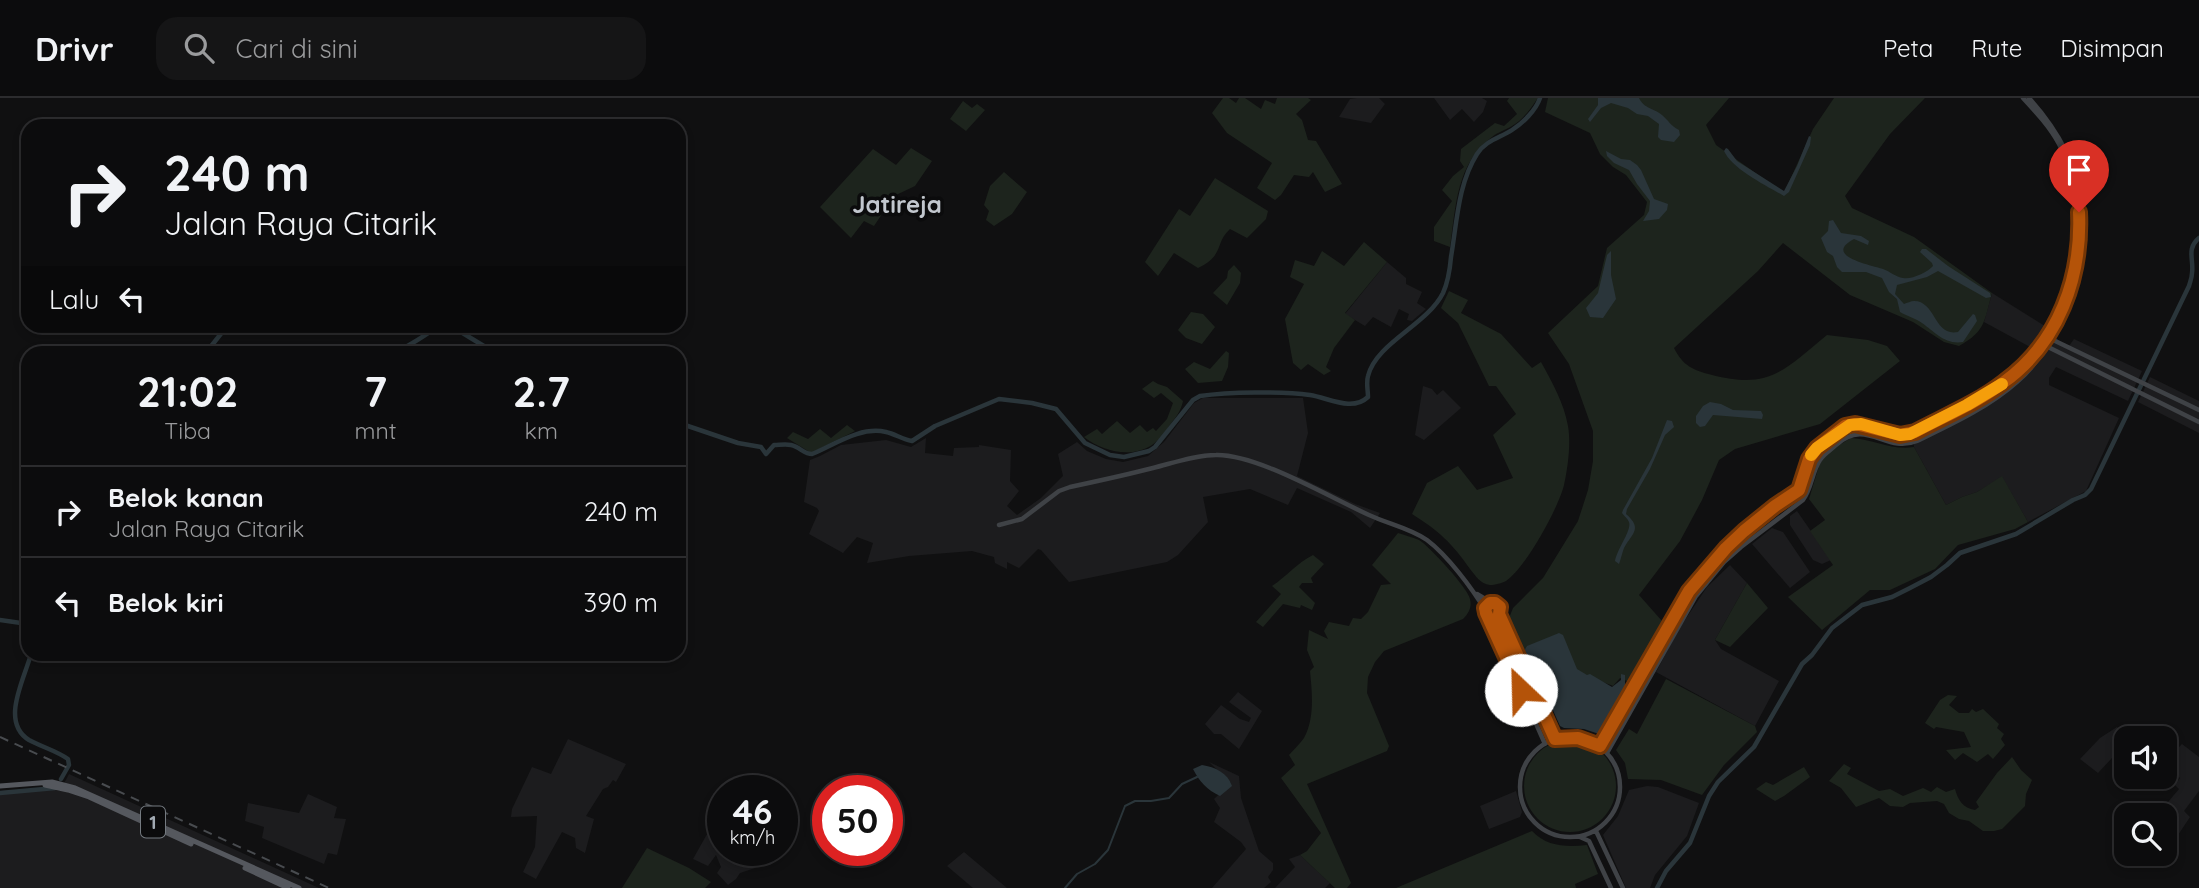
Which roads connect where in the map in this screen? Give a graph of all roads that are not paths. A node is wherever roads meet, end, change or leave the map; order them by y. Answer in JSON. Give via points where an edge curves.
{"nodes":[{"id":1,"x":2023,"y":98,"type":"edge"},
{"id":2,"x":2029,"y":98,"type":"edge"},
{"id":3,"x":2036,"y":109,"type":"junction"},
{"id":4,"x":2048,"y":338,"type":"junction"},
{"id":5,"x":2062,"y":345,"type":"junction"},
{"id":6,"x":2046,"y":347,"type":"junction"},
{"id":7,"x":2058,"y":353,"type":"junction"},
{"id":8,"x":2189,"y":405,"type":"junction"},
{"id":9,"x":2199,"y":410,"type":"edge"},
{"id":10,"x":2184,"y":415,"type":"junction"},
{"id":11,"x":2199,"y":422,"type":"edge"},
{"id":12,"x":999,"y":525,"type":"dead end"},
{"id":13,"x":1707,"y":568,"type":"junction"},
{"id":14,"x":1715,"y":573,"type":"junction"},
{"id":15,"x":1476,"y":594,"type":"junction"},
{"id":16,"x":1492,"y":603,"type":"junction"},
{"id":17,"x":1485,"y":610,"type":"junction"},
{"id":18,"x":1499,"y":614,"type":"junction"},
{"id":19,"x":1489,"y":617,"type":"junction"},
{"id":20,"x":1545,"y":717,"type":"junction"},
{"id":21,"x":1534,"y":720,"type":"junction"},
{"id":22,"x":1555,"y":739,"type":"junction"},
{"id":23,"x":1545,"y":744,"type":"junction"},
{"id":24,"x":1600,"y":746,"type":"junction"},
{"id":25,"x":1607,"y":753,"type":"junction"},
{"id":26,"x":0,"y":788,"type":"edge"},
{"id":27,"x":1596,"y":831,"type":"junction"},
{"id":28,"x":1580,"y":837,"type":"junction"},
{"id":29,"x":288,"y":888,"type":"edge"},
{"id":30,"x":299,"y":888,"type":"edge"},
{"id":31,"x":1611,"y":888,"type":"edge"},
{"id":32,"x":1623,"y":888,"type":"edge"}],
"edges":[{"from":1,"to":3,"type":"main road"},
{"from":2,"to":3,"type":"main road"},
{"from":3,"to":4,"type":"main road","via":[[2062,142],[2074,168],[2084,216],[2078,279]]},
{"from":4,"to":5,"type":"main road"},
{"from":4,"to":6,"type":"main road"},
{"from":4,"to":13,"type":"main road","via":[[2006,382],[1915,432],[1905,435],[1861,424],[1845,426],[1813,452],[1799,490],[1744,531]]},
{"from":5,"to":7,"type":"main road"},
{"from":5,"to":8,"type":"main road"},
{"from":6,"to":7,"type":"main road"},
{"from":6,"to":14,"type":"main road","via":[[2032,368],[1998,398],[1917,441],[1904,444],[1856,433],[1843,439],[1820,460],[1803,500]]},
{"from":7,"to":10,"type":"main road"},
{"from":8,"to":9,"type":"main road"},
{"from":8,"to":10,"type":"main road"},
{"from":10,"to":11,"type":"main road"},
{"from":12,"to":15,"type":"main road","via":[[1024,518],[1070,487],[1218,454],[1262,466],[1414,532],[1435,546]]},
{"from":13,"to":14,"type":"main road"},
{"from":13,"to":24,"type":"main road","via":[[1675,613]]},
{"from":14,"to":25,"type":"main road","via":[[1679,624]]},
{"from":15,"to":16,"type":"main road"},
{"from":15,"to":17,"type":"main road"},
{"from":16,"to":17,"type":"main road"},
{"from":16,"to":18,"type":"main road","via":[[1499,606]]},
{"from":17,"to":19,"type":"main road"},
{"from":18,"to":19,"type":"main road"},
{"from":18,"to":20,"type":"main road"},
{"from":19,"to":21,"type":"main road"},
{"from":20,"to":21,"type":"main road","via":[[1540,722]]},
{"from":20,"to":22,"type":"main road"},
{"from":21,"to":23,"type":"main road"},
{"from":22,"to":23,"type":"main road"},
{"from":22,"to":24,"type":"main road","via":[[1578,738]]},
{"from":23,"to":28,"type":"main road","via":[[1525,765],[1522,802],[1541,828],[1564,837]]},
{"from":24,"to":25,"type":"main road"},
{"from":25,"to":27,"type":"main road","via":[[1619,773],[1620,795],[1612,816]]},
{"from":26,"to":29,"type":"highway","number":"1","via":[[48,785],[68,790]]},
{"from":26,"to":30,"type":"highway","number":"1","via":[[52,782],[75,788]]},
{"from":27,"to":28,"type":"main road"},
{"from":27,"to":32,"type":"main road"},
{"from":28,"to":31,"type":"main road","via":[[1589,841]]}]}
